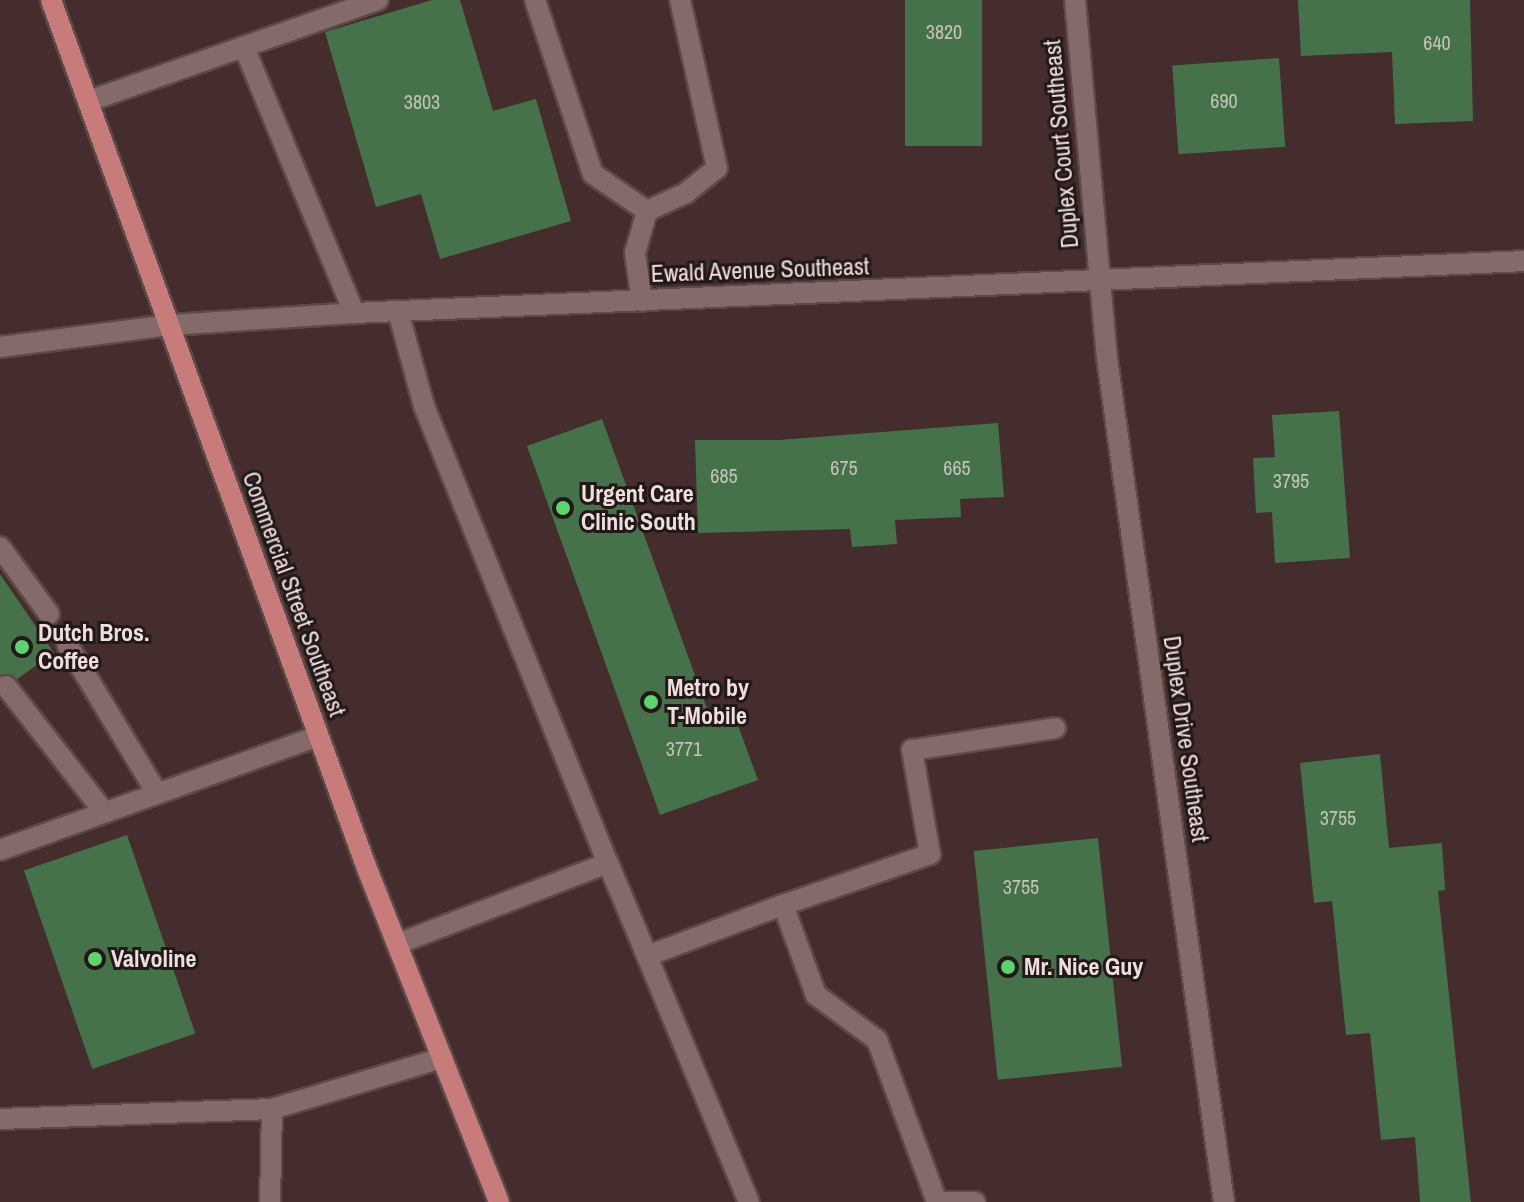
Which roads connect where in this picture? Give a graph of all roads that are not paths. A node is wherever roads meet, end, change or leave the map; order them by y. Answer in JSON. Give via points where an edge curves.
{"nodes":[{"id":1,"x":51,"y":0,"type":"edge"},
{"id":2,"x":378,"y":0,"type":"edge"},
{"id":3,"x":535,"y":0,"type":"edge"},
{"id":4,"x":680,"y":0,"type":"edge"},
{"id":5,"x":1075,"y":0,"type":"edge"},
{"id":6,"x":244,"y":47,"type":"junction"},
{"id":7,"x":89,"y":101,"type":"junction"},
{"id":8,"x":647,"y":211,"type":"junction"},
{"id":9,"x":1524,"y":261,"type":"edge"},
{"id":10,"x":1100,"y":283,"type":"junction"},
{"id":11,"x":642,"y":301,"type":"junction"},
{"id":12,"x":398,"y":311,"type":"junction"},
{"id":13,"x":354,"y":313,"type":"junction"},
{"id":14,"x":170,"y":325,"type":"junction"},
{"id":15,"x":0,"y":347,"type":"edge"},
{"id":16,"x":0,"y":547,"type":"edge"},
{"id":17,"x":49,"y":614,"type":"dead end"},
{"id":18,"x":67,"y":644,"type":"dead end"},
{"id":19,"x":6,"y":686,"type":"dead end"},
{"id":20,"x":1055,"y":728,"type":"dead end"},
{"id":21,"x":318,"y":736,"type":"junction"},
{"id":22,"x":157,"y":793,"type":"junction"},
{"id":23,"x":104,"y":812,"type":"junction"},
{"id":24,"x":0,"y":850,"type":"edge"},
{"id":25,"x":608,"y":863,"type":"junction"},
{"id":26,"x":783,"y":905,"type":"junction"},
{"id":27,"x":397,"y":944,"type":"junction"},
{"id":28,"x":647,"y":956,"type":"junction"},
{"id":29,"x":442,"y":1058,"type":"junction"},
{"id":30,"x":272,"y":1109,"type":"junction"},
{"id":31,"x":0,"y":1119,"type":"edge"},
{"id":32,"x":270,"y":1202,"type":"edge"},
{"id":33,"x":499,"y":1202,"type":"edge"},
{"id":34,"x":749,"y":1202,"type":"edge"},
{"id":35,"x":937,"y":1202,"type":"edge"},
{"id":36,"x":975,"y":1202,"type":"edge"},
{"id":37,"x":1224,"y":1202,"type":"edge"}],
"edges":[{"from":1,"to":7,"type":"main road","name":"Commercial Street Southeast"},
{"from":2,"to":6,"type":"street"},
{"from":3,"to":8,"type":"street","via":[[593,174]]},
{"from":4,"to":8,"type":"street","via":[[717,168],[686,193]]},
{"from":5,"to":10,"type":"street","name":"Duplex Court Southeast"},
{"from":6,"to":7,"type":"street"},
{"from":6,"to":13,"type":"street"},
{"from":7,"to":14,"type":"main road","name":"Commercial Street Southeast"},
{"from":8,"to":11,"type":"street","via":[[635,253]]},
{"from":9,"to":10,"type":"street","name":"Ewald Avenue Southeast"},
{"from":10,"to":11,"type":"street","name":"Ewald Avenue Southeast"},
{"from":10,"to":37,"type":"street","name":"Duplex Drive Southeast"},
{"from":11,"to":12,"type":"street","name":"Ewald Avenue Southeast"},
{"from":12,"to":13,"type":"street","name":"Ewald Avenue Southeast"},
{"from":12,"to":25,"type":"street","via":[[424,406]]},
{"from":13,"to":14,"type":"street","name":"Ewald Avenue Southeast"},
{"from":14,"to":15,"type":"street","name":"Ewald Avenue Southeast"},
{"from":14,"to":21,"type":"main road","name":"Commercial Street Southeast"},
{"from":16,"to":17,"type":"street"},
{"from":18,"to":22,"type":"street"},
{"from":19,"to":23,"type":"street"},
{"from":20,"to":26,"type":"street","via":[[912,750],[930,854]]},
{"from":21,"to":22,"type":"street"},
{"from":21,"to":27,"type":"main road","name":"Commercial Street Southeast"},
{"from":22,"to":23,"type":"street"},
{"from":23,"to":24,"type":"street"},
{"from":25,"to":27,"type":"street"},
{"from":25,"to":28,"type":"street"},
{"from":26,"to":28,"type":"street"},
{"from":26,"to":35,"type":"street","via":[[816,995],[877,1040]]},
{"from":27,"to":29,"type":"main road","name":"Commercial Street Southeast"},
{"from":28,"to":34,"type":"street"},
{"from":29,"to":30,"type":"street"},
{"from":29,"to":33,"type":"main road","name":"Commercial Street Southeast"},
{"from":30,"to":31,"type":"street"},
{"from":30,"to":32,"type":"street"},
{"from":35,"to":36,"type":"street"}]}
